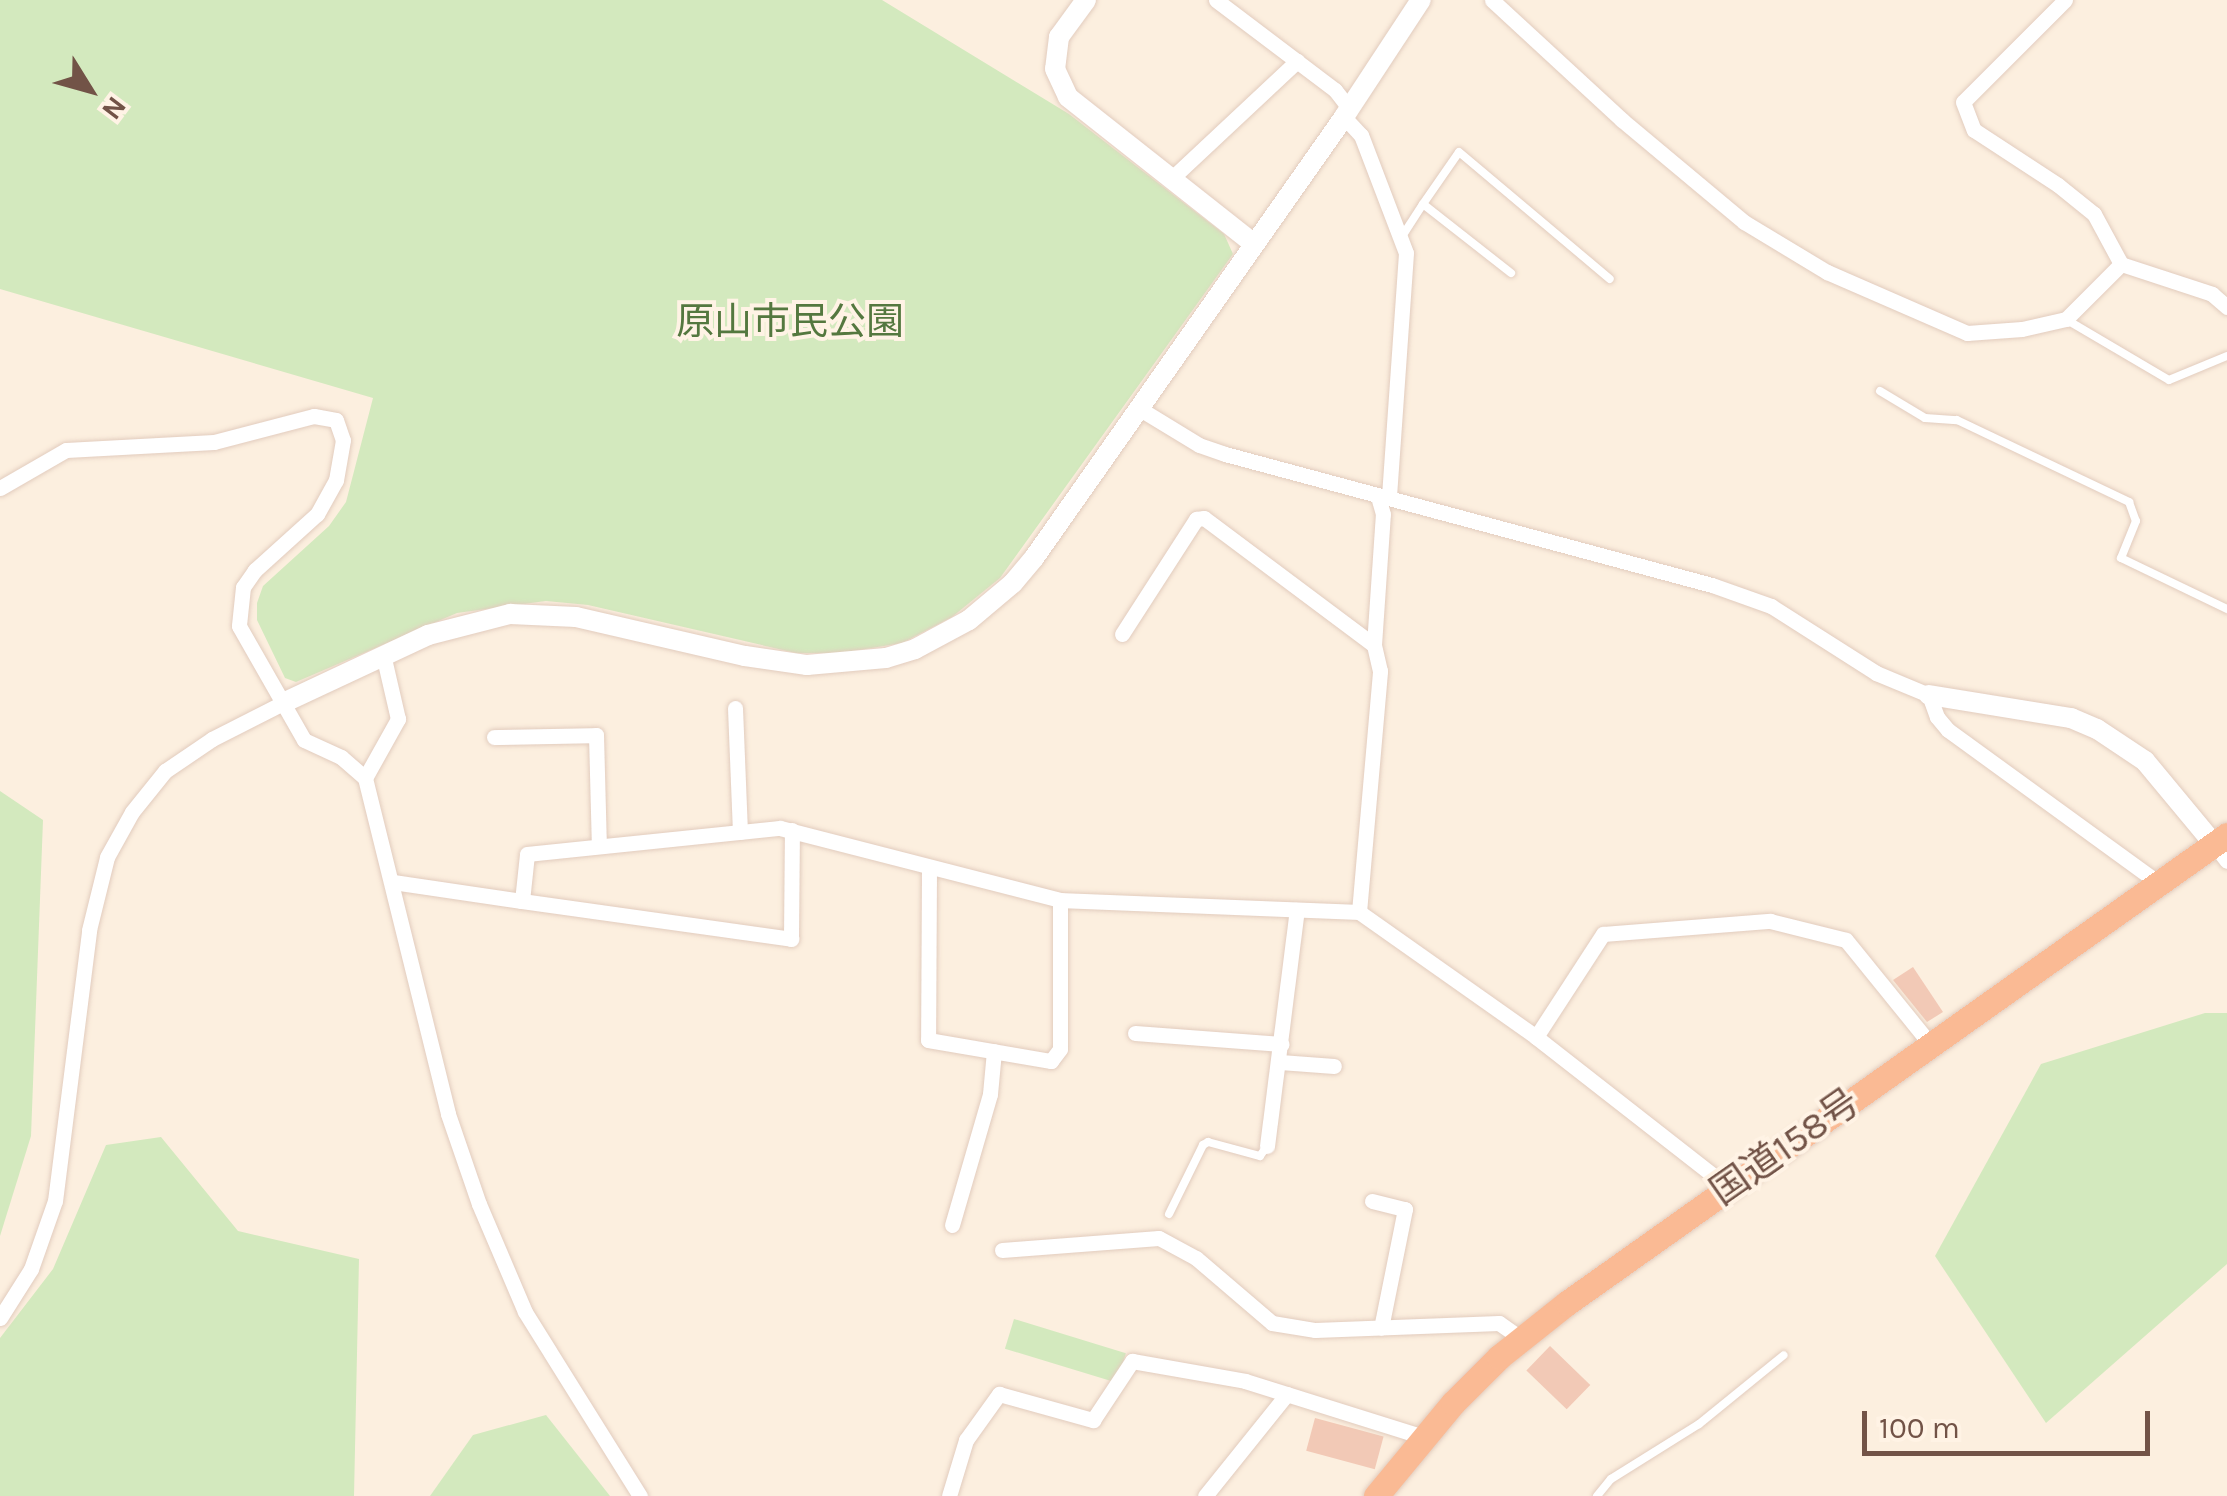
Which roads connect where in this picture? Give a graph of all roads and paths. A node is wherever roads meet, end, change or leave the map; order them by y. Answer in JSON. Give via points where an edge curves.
{"nodes":[{"id":1,"x":1086,"y":0,"type":"edge"},
{"id":2,"x":1216,"y":0,"type":"edge"},
{"id":3,"x":1421,"y":0,"type":"edge"},
{"id":4,"x":1492,"y":0,"type":"edge"},
{"id":5,"x":2065,"y":0,"type":"edge"},
{"id":6,"x":1296,"y":61,"type":"junction"},
{"id":7,"x":1347,"y":113,"type":"junction"},
{"id":8,"x":1171,"y":179,"type":"junction"},
{"id":9,"x":1423,"y":204,"type":"junction"},
{"id":10,"x":1401,"y":238,"type":"junction"},
{"id":11,"x":1254,"y":244,"type":"junction"},
{"id":12,"x":2120,"y":264,"type":"junction"},
{"id":13,"x":1511,"y":273,"type":"dead end"},
{"id":14,"x":1610,"y":279,"type":"dead end"},
{"id":15,"x":2227,"y":307,"type":"edge"},
{"id":16,"x":2066,"y":319,"type":"junction"},
{"id":17,"x":2227,"y":356,"type":"edge"},
{"id":18,"x":1880,"y":390,"type":"dead end"},
{"id":19,"x":1140,"y":409,"type":"junction"},
{"id":20,"x":0,"y":488,"type":"edge"},
{"id":21,"x":1384,"y":496,"type":"junction"},
{"id":22,"x":2227,"y":609,"type":"edge"},
{"id":23,"x":1122,"y":634,"type":"dead end"},
{"id":24,"x":1374,"y":645,"type":"junction"},
{"id":25,"x":383,"y":654,"type":"junction"},
{"id":26,"x":1929,"y":694,"type":"junction"},
{"id":27,"x":282,"y":702,"type":"junction"},
{"id":28,"x":736,"y":708,"type":"dead end"},
{"id":29,"x":494,"y":737,"type":"dead end"},
{"id":30,"x":365,"y":778,"type":"junction"},
{"id":31,"x":792,"y":830,"type":"junction"},
{"id":32,"x":740,"y":832,"type":"junction"},
{"id":33,"x":599,"y":846,"type":"junction"},
{"id":34,"x":2223,"y":847,"type":"edge"},
{"id":35,"x":929,"y":868,"type":"junction"},
{"id":36,"x":393,"y":882,"type":"junction"},
{"id":37,"x":2157,"y":882,"type":"junction"},
{"id":38,"x":522,"y":900,"type":"junction"},
{"id":39,"x":1060,"y":900,"type":"junction"},
{"id":40,"x":1298,"y":910,"type":"junction"},
{"id":41,"x":1359,"y":912,"type":"junction"},
{"id":42,"x":1134,"y":1033,"type":"dead end"},
{"id":43,"x":1536,"y":1037,"type":"junction"},
{"id":44,"x":1282,"y":1044,"type":"junction"},
{"id":45,"x":1932,"y":1044,"type":"junction"},
{"id":46,"x":994,"y":1051,"type":"junction"},
{"id":47,"x":1280,"y":1062,"type":"junction"},
{"id":48,"x":1334,"y":1066,"type":"dead end"},
{"id":49,"x":1267,"y":1146,"type":"joint"},
{"id":50,"x":1724,"y":1190,"type":"junction"},
{"id":51,"x":1372,"y":1201,"type":"dead end"},
{"id":52,"x":1169,"y":1214,"type":"dead end"},
{"id":53,"x":952,"y":1224,"type":"dead end"},
{"id":54,"x":1002,"y":1250,"type":"dead end"},
{"id":55,"x":0,"y":1318,"type":"edge"},
{"id":56,"x":1381,"y":1328,"type":"junction"},
{"id":57,"x":1522,"y":1338,"type":"junction"},
{"id":58,"x":1784,"y":1355,"type":"dead end"},
{"id":59,"x":1287,"y":1394,"type":"junction"},
{"id":60,"x":1424,"y":1436,"type":"junction"},
{"id":61,"x":640,"y":1496,"type":"edge"},
{"id":62,"x":949,"y":1496,"type":"edge"},
{"id":63,"x":1204,"y":1496,"type":"edge"},
{"id":64,"x":1376,"y":1496,"type":"edge"},
{"id":65,"x":1597,"y":1496,"type":"edge"}],
"edges":[{"from":1,"to":8,"type":"street","via":[[1058,37],[1060,83],[1078,107]]},
{"from":2,"to":6,"type":"street"},
{"from":3,"to":7,"type":"street"},
{"from":4,"to":16,"type":"street","via":[[1744,222],[1828,272],[1967,333]]},
{"from":5,"to":12,"type":"street","via":[[1963,102],[1974,130],[2094,214]]},
{"from":6,"to":7,"type":"street","via":[[1335,90]]},
{"from":6,"to":8,"type":"street"},
{"from":7,"to":10,"type":"street"},
{"from":7,"to":11,"type":"street"},
{"from":8,"to":11,"type":"street"},
{"from":9,"to":10,"type":"lane"},
{"from":9,"to":13,"type":"lane"},
{"from":9,"to":14,"type":"lane","via":[[1459,152]]},
{"from":10,"to":21,"type":"street","via":[[1406,253]]},
{"from":11,"to":19,"type":"street"},
{"from":12,"to":15,"type":"street","via":[[2212,294]]},
{"from":12,"to":16,"type":"street"},
{"from":16,"to":17,"type":"lane","via":[[2169,380]]},
{"from":18,"to":22,"type":"lane","via":[[1925,418],[1956,420],[2128,502],[2136,521],[2120,558]]},
{"from":19,"to":21,"type":"street","via":[[1199,445]]},
{"from":19,"to":25,"type":"street","via":[[1013,583],[969,620],[915,649],[860,663],[807,665],[539,613],[482,618]]},
{"from":20,"to":27,"type":"street","via":[[66,450],[214,442],[314,416],[336,420],[343,440],[336,480],[317,514],[255,570],[238,607],[239,626]]},
{"from":21,"to":24,"type":"street"},
{"from":21,"to":26,"type":"street","via":[[1771,606],[1876,672]]},
{"from":23,"to":24,"type":"street","via":[[1196,519],[1204,518]]},
{"from":24,"to":41,"type":"street","via":[[1380,670]]},
{"from":25,"to":27,"type":"street"},
{"from":25,"to":30,"type":"street","via":[[398,719]]},
{"from":26,"to":34,"type":"street","via":[[2071,718],[2097,729],[2145,760]]},
{"from":26,"to":37,"type":"street","via":[[1948,730]]},
{"from":27,"to":30,"type":"street","via":[[304,740],[340,756]]},
{"from":27,"to":55,"type":"street","via":[[166,771],[112,846],[90,930],[55,1201],[30,1269]]},
{"from":28,"to":32,"type":"street"},
{"from":29,"to":33,"type":"street","via":[[596,735]]},
{"from":30,"to":36,"type":"street"},
{"from":31,"to":32,"type":"street"},
{"from":31,"to":35,"type":"street"},
{"from":31,"to":38,"type":"street","via":[[791,939]]},
{"from":32,"to":33,"type":"street"},
{"from":33,"to":38,"type":"street","via":[[527,854]]},
{"from":34,"to":37,"type":"highway","name":"国道158号"},
{"from":35,"to":39,"type":"street"},
{"from":35,"to":46,"type":"street","via":[[928,1040]]},
{"from":36,"to":38,"type":"street"},
{"from":36,"to":61,"type":"street","via":[[448,1114],[503,1264],[525,1312]]},
{"from":37,"to":45,"type":"highway","name":"国道158号"},
{"from":39,"to":40,"type":"street"},
{"from":39,"to":46,"type":"street","via":[[1060,1049],[1050,1061]]},
{"from":40,"to":41,"type":"street"},
{"from":40,"to":44,"type":"street"},
{"from":41,"to":43,"type":"street"},
{"from":42,"to":44,"type":"street"},
{"from":43,"to":45,"type":"street","via":[[1603,934],[1770,921],[1846,940]]},
{"from":43,"to":50,"type":"street"},
{"from":44,"to":47,"type":"street"},
{"from":45,"to":50,"type":"highway","name":"国道158号"},
{"from":46,"to":53,"type":"street","via":[[990,1094]]},
{"from":47,"to":48,"type":"street"},
{"from":47,"to":49,"type":"street"},
{"from":49,"to":52,"type":"lane","via":[[1260,1156],[1208,1142]]},
{"from":50,"to":57,"type":"highway","name":"国道158号"},
{"from":51,"to":56,"type":"street","via":[[1405,1209]]},
{"from":54,"to":56,"type":"street","via":[[1159,1238],[1196,1258],[1272,1323],[1315,1330]]},
{"from":56,"to":57,"type":"street","via":[[1499,1323]]},
{"from":57,"to":60,"type":"highway","name":"国道158号"},
{"from":58,"to":65,"type":"lane","via":[[1699,1424],[1610,1479]]},
{"from":59,"to":60,"type":"street"},
{"from":59,"to":62,"type":"street","via":[[1132,1360],[1093,1420],[998,1394],[966,1440]]},
{"from":59,"to":63,"type":"street"},
{"from":60,"to":64,"type":"highway","name":"国道158号"}]}
